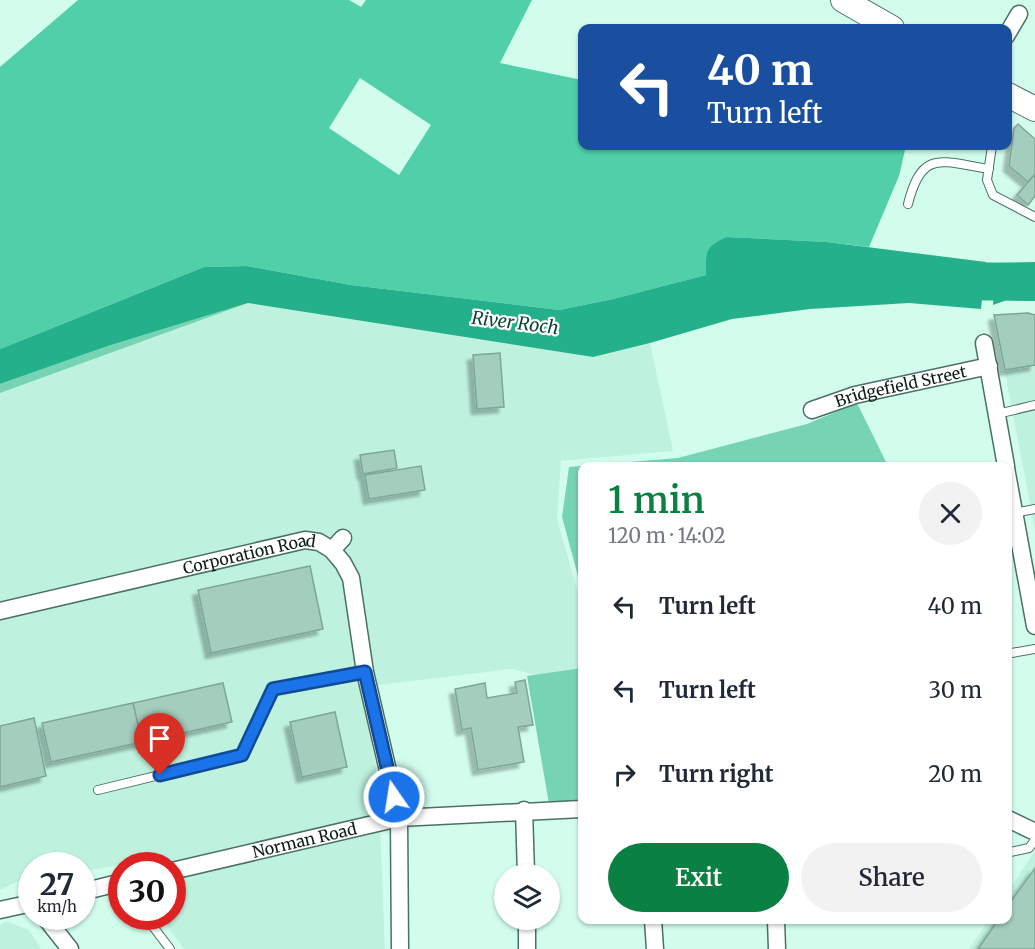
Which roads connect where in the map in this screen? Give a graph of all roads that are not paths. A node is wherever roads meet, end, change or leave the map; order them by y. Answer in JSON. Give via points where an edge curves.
{"nodes":[{"id":1,"x":843,"y":0,"type":"edge"},
{"id":2,"x":1019,"y":14,"type":"dead end"},
{"id":3,"x":885,"y":24,"type":"edge"},
{"id":4,"x":1012,"y":26,"type":"edge"},
{"id":5,"x":1012,"y":97,"type":"edge"},
{"id":6,"x":1035,"y":109,"type":"edge"},
{"id":7,"x":991,"y":150,"type":"edge"},
{"id":8,"x":989,"y":169,"type":"junction"},
{"id":9,"x":908,"y":204,"type":"dead end"},
{"id":10,"x":1035,"y":218,"type":"edge"},
{"id":11,"x":984,"y":343,"type":"dead end"},
{"id":12,"x":989,"y":366,"type":"junction"},
{"id":13,"x":1035,"y":405,"type":"edge"},
{"id":14,"x":812,"y":410,"type":"dead end"},
{"id":15,"x":997,"y":414,"type":"junction"},
{"id":16,"x":1005,"y":462,"type":"edge"},
{"id":17,"x":1012,"y":502,"type":"edge"},
{"id":18,"x":1035,"y":509,"type":"edge"},
{"id":19,"x":1014,"y":513,"type":"junction"},
{"id":20,"x":0,"y":611,"type":"edge"},
{"id":21,"x":1035,"y":626,"type":"edge"},
{"id":22,"x":1035,"y":649,"type":"edge"},
{"id":23,"x":1012,"y":653,"type":"edge"},
{"id":24,"x":365,"y":672,"type":"junction"},
{"id":25,"x":98,"y":790,"type":"dead end"},
{"id":26,"x":578,"y":809,"type":"edge"},
{"id":27,"x":524,"y":810,"type":"junction"},
{"id":28,"x":399,"y":818,"type":"junction"},
{"id":29,"x":1012,"y":821,"type":"edge"},
{"id":30,"x":1035,"y":832,"type":"edge"},
{"id":31,"x":1035,"y":840,"type":"edge"},
{"id":32,"x":1012,"y":852,"type":"edge"},
{"id":33,"x":526,"y":864,"type":"edge"},
{"id":34,"x":186,"y":868,"type":"edge"},
{"id":35,"x":18,"y":906,"type":"edge"},
{"id":36,"x":0,"y":910,"type":"edge"},
{"id":37,"x":653,"y":924,"type":"edge"},
{"id":38,"x":776,"y":924,"type":"edge"},
{"id":39,"x":55,"y":930,"type":"edge"},
{"id":40,"x":156,"y":930,"type":"edge"},
{"id":41,"x":527,"y":930,"type":"edge"},
{"id":42,"x":70,"y":949,"type":"edge"},
{"id":43,"x":170,"y":949,"type":"edge"},
{"id":44,"x":400,"y":949,"type":"edge"},
{"id":45,"x":528,"y":949,"type":"edge"},
{"id":46,"x":655,"y":949,"type":"edge"},
{"id":47,"x":777,"y":949,"type":"edge"}],
"edges":[{"from":1,"to":3,"type":"main road"},
{"from":2,"to":4,"type":"street"},
{"from":5,"to":6,"type":"main road"},
{"from":7,"to":8,"type":"lane"},
{"from":8,"to":9,"type":"lane","via":[[931,163],[913,182]]},
{"from":8,"to":10,"type":"lane","via":[[987,180],[993,195]]},
{"from":11,"to":12,"type":"street","name":"Bridgefield Street"},
{"from":12,"to":14,"type":"street","name":"Bridgefield Street","via":[[855,395]]},
{"from":12,"to":15,"type":"street","name":"Bridgefield Street"},
{"from":13,"to":15,"type":"lane"},
{"from":15,"to":16,"type":"street","name":"Bridgefield Street"},
{"from":17,"to":19,"type":"street","name":"Bridgefield Street"},
{"from":18,"to":19,"type":"lane"},
{"from":19,"to":21,"type":"street","name":"Bridgefield Street"},
{"from":20,"to":24,"type":"street","name":"Corporation Road","via":[[305,540],[338,544],[351,579]]},
{"from":22,"to":23,"type":"lane"},
{"from":24,"to":25,"type":"lane","via":[[273,689],[242,755]]},
{"from":24,"to":28,"type":"street","name":"Corporation Road"},
{"from":26,"to":27,"type":"street","name":"Norman Road"},
{"from":27,"to":28,"type":"street","name":"Norman Road"},
{"from":27,"to":33,"type":"street"},
{"from":28,"to":34,"type":"street","name":"Norman Road"},
{"from":28,"to":44,"type":"street","name":"Corporation Road"},
{"from":29,"to":30,"type":"street"},
{"from":31,"to":32,"type":"lane","via":[[1029,848]]},
{"from":35,"to":36,"type":"street"},
{"from":37,"to":46,"type":"street"},
{"from":38,"to":47,"type":"street"},
{"from":39,"to":42,"type":"street"},
{"from":40,"to":43,"type":"lane"},
{"from":41,"to":45,"type":"street"}]}
